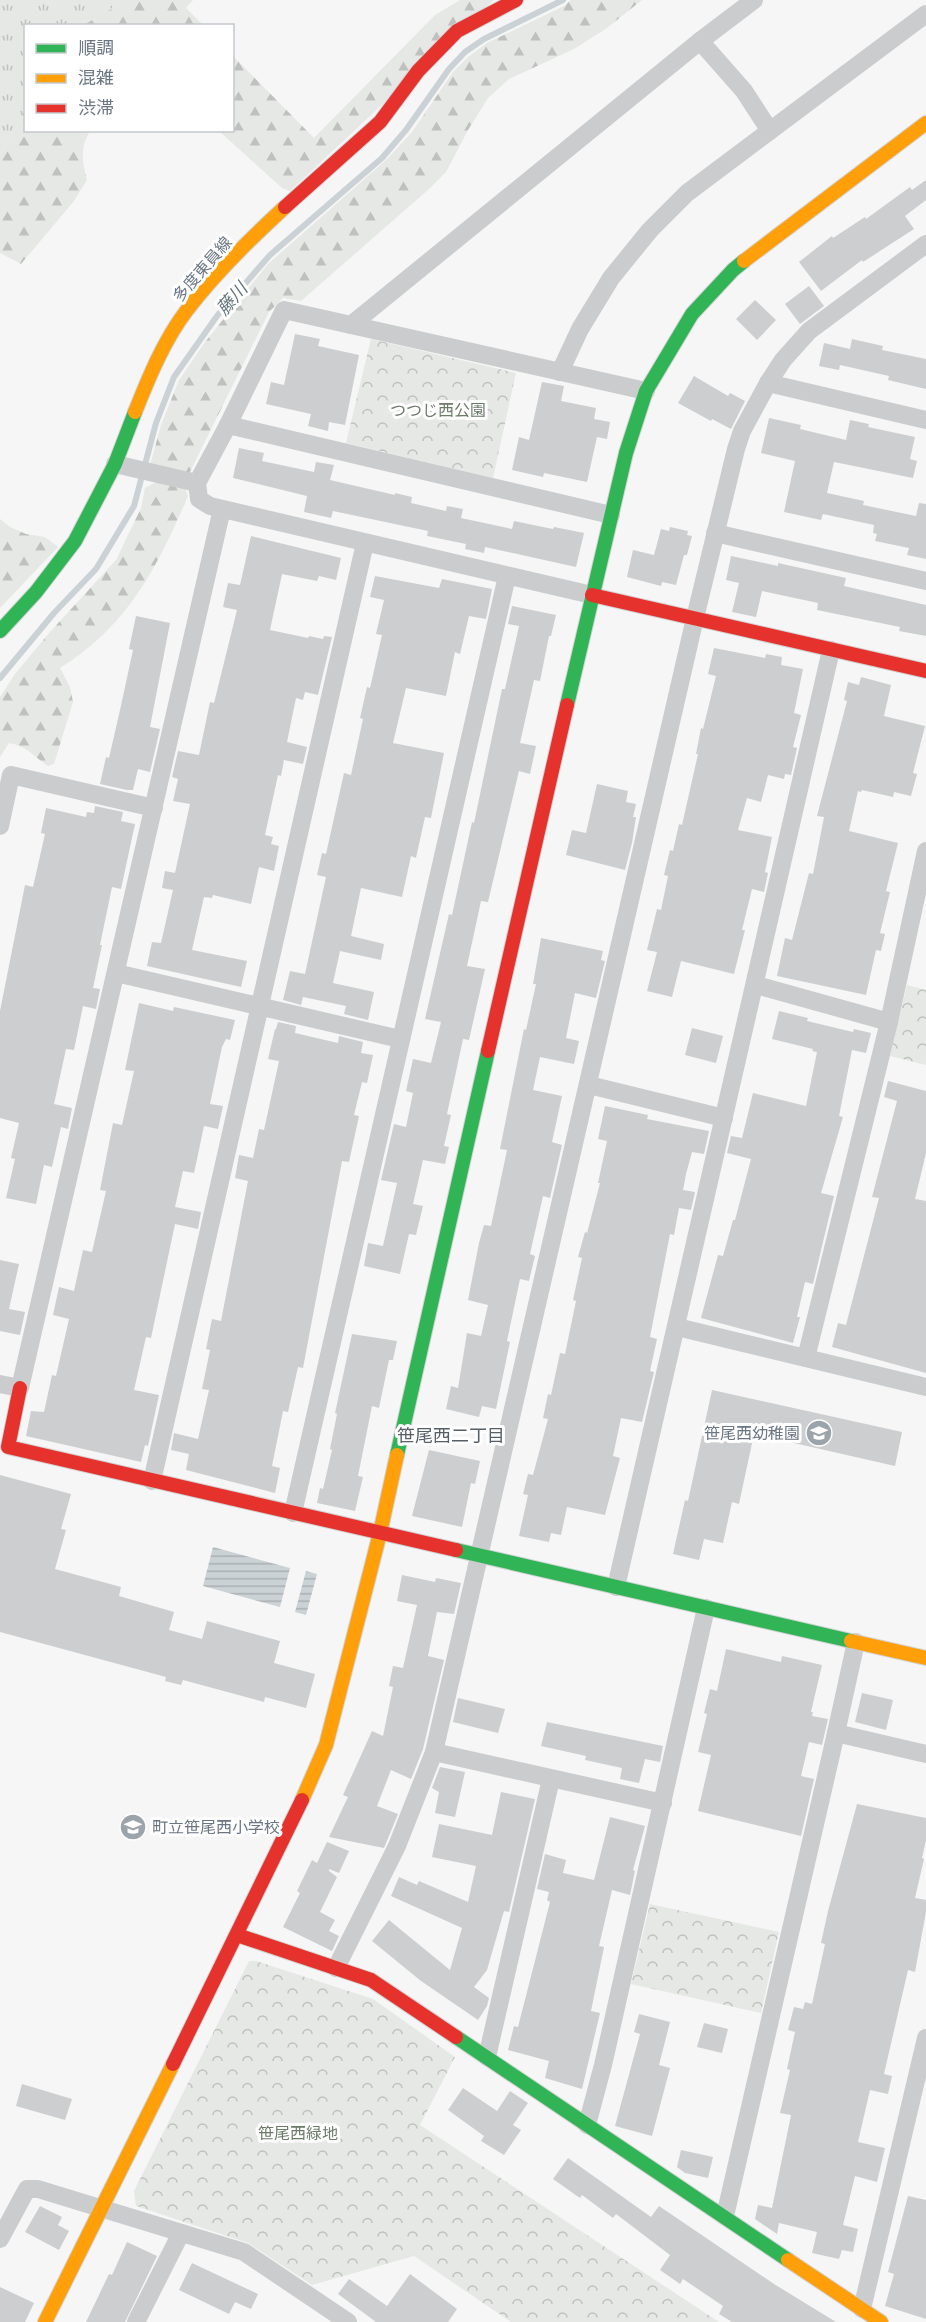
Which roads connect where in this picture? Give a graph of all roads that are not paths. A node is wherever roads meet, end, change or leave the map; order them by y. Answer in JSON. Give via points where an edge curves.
{"nodes":[{"id":1,"x":516,"y":0,"type":"edge"},
{"id":2,"x":754,"y":0,"type":"edge"},
{"id":3,"x":926,"y":14,"type":"edge"},
{"id":4,"x":700,"y":41,"type":"junction"},
{"id":5,"x":926,"y":123,"type":"edge"},
{"id":6,"x":770,"y":131,"type":"junction"},
{"id":7,"x":926,"y":244,"type":"edge"},
{"id":8,"x":917,"y":259,"type":"edge"},
{"id":9,"x":351,"y":325,"type":"junction"},
{"id":10,"x":560,"y":372,"type":"junction"},
{"id":11,"x":768,"y":382,"type":"junction"},
{"id":12,"x":646,"y":391,"type":"junction"},
{"id":13,"x":926,"y":420,"type":"edge"},
{"id":14,"x":228,"y":425,"type":"junction"},
{"id":15,"x":121,"y":465,"type":"junction"},
{"id":16,"x":196,"y":483,"type":"junction"},
{"id":17,"x":222,"y":509,"type":"junction"},
{"id":18,"x":611,"y":515,"type":"junction"},
{"id":19,"x":715,"y":533,"type":"junction"},
{"id":20,"x":365,"y":543,"type":"junction"},
{"id":21,"x":507,"y":576,"type":"junction"},
{"id":22,"x":926,"y":581,"type":"edge"},
{"id":23,"x":592,"y":595,"type":"junction"},
{"id":24,"x":695,"y":618,"type":"junction"},
{"id":25,"x":0,"y":631,"type":"edge"},
{"id":26,"x":831,"y":650,"type":"junction"},
{"id":27,"x":926,"y":671,"type":"edge"},
{"id":28,"x":154,"y":808,"type":"junction"},
{"id":29,"x":0,"y":826,"type":"edge"},
{"id":30,"x":926,"y":851,"type":"edge"},
{"id":31,"x":116,"y":973,"type":"junction"},
{"id":32,"x":756,"y":985,"type":"junction"},
{"id":33,"x":258,"y":1007,"type":"junction"},
{"id":34,"x":889,"y":1022,"type":"junction"},
{"id":35,"x":400,"y":1039,"type":"junction"},
{"id":36,"x":589,"y":1086,"type":"junction"},
{"id":37,"x":724,"y":1118,"type":"junction"},
{"id":38,"x":677,"y":1327,"type":"junction"},
{"id":39,"x":806,"y":1358,"type":"junction"},
{"id":40,"x":0,"y":1383,"type":"edge"},
{"id":41,"x":926,"y":1387,"type":"edge"},
{"id":42,"x":20,"y":1388,"type":"junction"},
{"id":43,"x":152,"y":1481,"type":"junction"},
{"id":44,"x":293,"y":1513,"type":"junction"},
{"id":45,"x":380,"y":1533,"type":"junction"},
{"id":46,"x":480,"y":1555,"type":"junction"},
{"id":47,"x":616,"y":1587,"type":"junction"},
{"id":48,"x":706,"y":1608,"type":"junction"},
{"id":49,"x":856,"y":1642,"type":"junction"},
{"id":50,"x":926,"y":1658,"type":"edge"},
{"id":51,"x":836,"y":1733,"type":"junction"},
{"id":52,"x":434,"y":1752,"type":"junction"},
{"id":53,"x":926,"y":1754,"type":"edge"},
{"id":54,"x":552,"y":1779,"type":"junction"},
{"id":55,"x":663,"y":1803,"type":"junction"},
{"id":56,"x":237,"y":1935,"type":"junction"},
{"id":57,"x":336,"y":1968,"type":"junction"},
{"id":58,"x":926,"y":2038,"type":"edge"},
{"id":59,"x":486,"y":2057,"type":"junction"},
{"id":60,"x":586,"y":2125,"type":"junction"},
{"id":61,"x":101,"y":2208,"type":"junction"},
{"id":62,"x":725,"y":2216,"type":"junction"},
{"id":63,"x":181,"y":2233,"type":"junction"},
{"id":64,"x":0,"y":2239,"type":"edge"},
{"id":65,"x":862,"y":2309,"type":"junction"},
{"id":66,"x":45,"y":2322,"type":"edge"},
{"id":67,"x":136,"y":2322,"type":"edge"},
{"id":68,"x":348,"y":2322,"type":"edge"},
{"id":69,"x":881,"y":2322,"type":"edge"}],
"edges":[{"from":1,"to":15,"type":"street","name":"多度東員線","via":[[457,31],[418,71],[380,123],[239,249],[186,311],[150,373]]},
{"from":2,"to":4,"type":"street"},
{"from":3,"to":6,"type":"street"},
{"from":4,"to":6,"type":"street","via":[[744,92]]},
{"from":4,"to":9,"type":"street"},
{"from":5,"to":12,"type":"street","via":[[733,270],[692,314]]},
{"from":6,"to":10,"type":"street","via":[[687,193],[650,230],[611,278]]},
{"from":7,"to":8,"type":"street"},
{"from":8,"to":11,"type":"street","via":[[891,268],[809,331]]},
{"from":9,"to":10,"type":"street"},
{"from":9,"to":14,"type":"street","via":[[284,309]]},
{"from":10,"to":12,"type":"street"},
{"from":11,"to":13,"type":"street"},
{"from":11,"to":19,"type":"street","via":[[742,430]]},
{"from":12,"to":18,"type":"street"},
{"from":14,"to":16,"type":"street"},
{"from":14,"to":18,"type":"street"},
{"from":15,"to":16,"type":"street"},
{"from":15,"to":25,"type":"street","name":"多度東員線","via":[[75,541]]},
{"from":16,"to":17,"type":"street","via":[[199,499]]},
{"from":17,"to":20,"type":"street"},
{"from":17,"to":28,"type":"street"},
{"from":18,"to":23,"type":"street"},
{"from":19,"to":22,"type":"street"},
{"from":19,"to":24,"type":"street"},
{"from":20,"to":21,"type":"street"},
{"from":20,"to":33,"type":"street"},
{"from":21,"to":23,"type":"street"},
{"from":21,"to":35,"type":"street"},
{"from":23,"to":24,"type":"street"},
{"from":23,"to":45,"type":"street"},
{"from":24,"to":26,"type":"street"},
{"from":24,"to":36,"type":"street"},
{"from":26,"to":27,"type":"street"},
{"from":26,"to":32,"type":"street"},
{"from":28,"to":29,"type":"street","via":[[12,775]]},
{"from":28,"to":31,"type":"street"},
{"from":30,"to":34,"type":"street"},
{"from":31,"to":33,"type":"street"},
{"from":31,"to":42,"type":"street"},
{"from":32,"to":34,"type":"street"},
{"from":32,"to":37,"type":"street"},
{"from":33,"to":35,"type":"street"},
{"from":33,"to":43,"type":"street"},
{"from":34,"to":39,"type":"street"},
{"from":35,"to":44,"type":"street"},
{"from":36,"to":37,"type":"street"},
{"from":36,"to":46,"type":"street"},
{"from":37,"to":38,"type":"street"},
{"from":38,"to":39,"type":"street"},
{"from":38,"to":47,"type":"street"},
{"from":39,"to":41,"type":"street"},
{"from":40,"to":42,"type":"street"},
{"from":42,"to":43,"type":"street","via":[[8,1447]]},
{"from":43,"to":44,"type":"street"},
{"from":44,"to":45,"type":"street"},
{"from":45,"to":46,"type":"street"},
{"from":45,"to":56,"type":"street","via":[[326,1745],[297,1814]]},
{"from":46,"to":47,"type":"street"},
{"from":46,"to":52,"type":"street"},
{"from":47,"to":48,"type":"street"},
{"from":48,"to":49,"type":"street"},
{"from":48,"to":55,"type":"street"},
{"from":49,"to":50,"type":"street"},
{"from":49,"to":51,"type":"street"},
{"from":51,"to":53,"type":"street"},
{"from":51,"to":62,"type":"street"},
{"from":52,"to":54,"type":"street"},
{"from":52,"to":57,"type":"street","via":[[397,1846]]},
{"from":54,"to":55,"type":"street"},
{"from":54,"to":59,"type":"street"},
{"from":55,"to":60,"type":"street"},
{"from":56,"to":57,"type":"street"},
{"from":56,"to":61,"type":"street"},
{"from":57,"to":59,"type":"street","via":[[371,1980]]},
{"from":58,"to":65,"type":"street"},
{"from":59,"to":60,"type":"street"},
{"from":60,"to":62,"type":"street"},
{"from":61,"to":63,"type":"street"},
{"from":61,"to":64,"type":"street","via":[[27,2189]]},
{"from":61,"to":66,"type":"street"},
{"from":62,"to":65,"type":"street"},
{"from":63,"to":67,"type":"street"},
{"from":63,"to":68,"type":"street","via":[[244,2252]]},
{"from":65,"to":69,"type":"street"}]}
